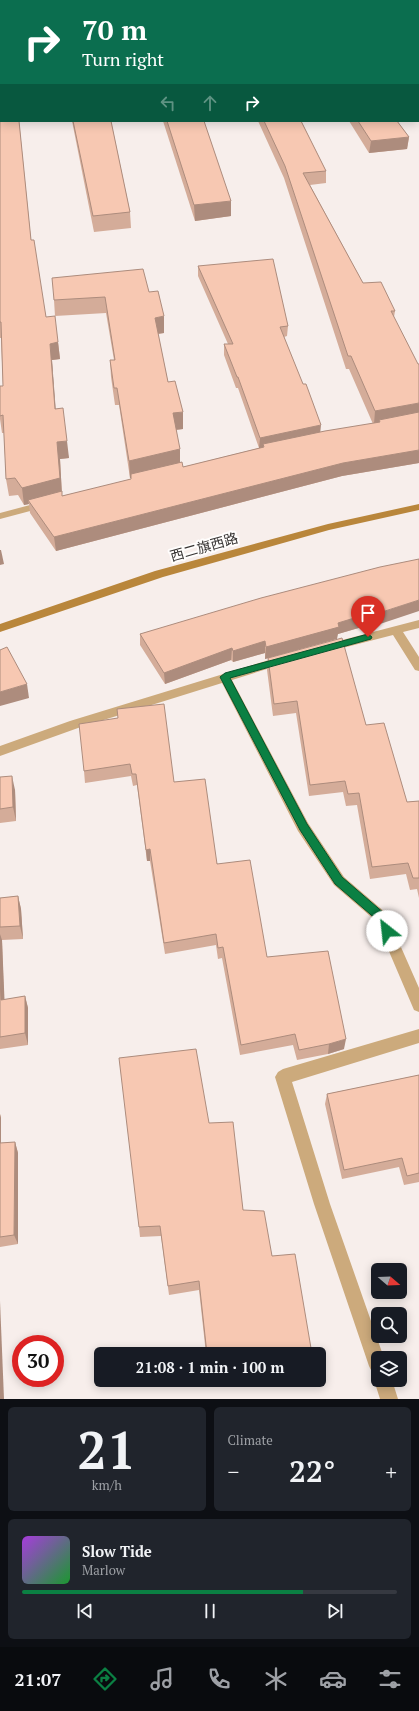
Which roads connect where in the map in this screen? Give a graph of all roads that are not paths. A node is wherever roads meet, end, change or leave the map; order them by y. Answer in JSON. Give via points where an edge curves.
{"nodes":[{"id":1,"x":52,"y":502,"type":"edge"},
{"id":2,"x":419,"y":507,"type":"edge"},
{"id":3,"x":0,"y":516,"type":"edge"},
{"id":4,"x":419,"y":624,"type":"edge"},
{"id":5,"x":0,"y":628,"type":"edge"},
{"id":6,"x":396,"y":630,"type":"junction"},
{"id":7,"x":312,"y":651,"type":"edge"},
{"id":8,"x":290,"y":658,"type":"edge"},
{"id":9,"x":419,"y":667,"type":"edge"},
{"id":10,"x":225,"y":677,"type":"junction"},
{"id":11,"x":0,"y":751,"type":"edge"},
{"id":12,"x":419,"y":1005,"type":"edge"},
{"id":13,"x":419,"y":1036,"type":"edge"},
{"id":14,"x":373,"y":1351,"type":"edge"},
{"id":15,"x":385,"y":1387,"type":"edge"},
{"id":16,"x":389,"y":1399,"type":"edge"}],
"edges":[{"from":1,"to":3,"type":"street"},
{"from":2,"to":5,"type":"street","name":"西二旗西路","via":[[328,527],[159,574]]},
{"from":4,"to":6,"type":"street"},
{"from":6,"to":7,"type":"street"},
{"from":6,"to":9,"type":"street"},
{"from":8,"to":10,"type":"street"},
{"from":10,"to":11,"type":"street","via":[[74,724]]},
{"from":10,"to":12,"type":"street","via":[[307,833],[339,881],[381,917]]},
{"from":13,"to":14,"type":"street","via":[[283,1077],[322,1204]]},
{"from":15,"to":16,"type":"street"}]}
